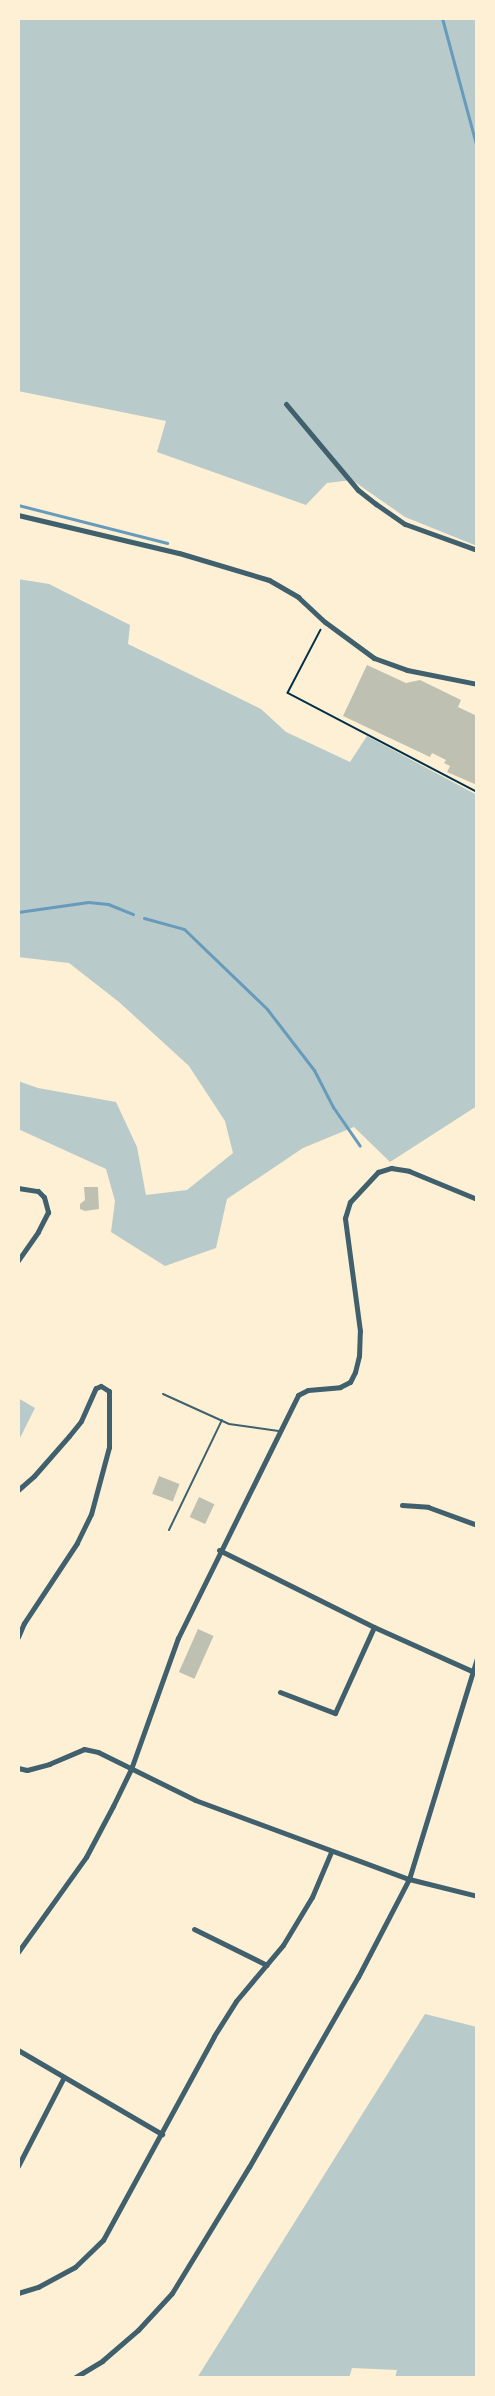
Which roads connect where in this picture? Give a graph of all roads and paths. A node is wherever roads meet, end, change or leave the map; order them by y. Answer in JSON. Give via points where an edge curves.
{"nodes":[{"id":1,"x":286,"y":404,"type":"dead end"},
{"id":2,"x":18,"y":515,"type":"edge"},
{"id":3,"x":477,"y":550,"type":"edge"},
{"id":4,"x":325,"y":622,"type":"junction"},
{"id":5,"x":477,"y":684,"type":"edge"},
{"id":6,"x":477,"y":792,"type":"edge"},
{"id":7,"x":18,"y":1188,"type":"edge"},
{"id":8,"x":477,"y":1199,"type":"edge"},
{"id":9,"x":18,"y":1261,"type":"edge"},
{"id":10,"x":163,"y":1394,"type":"dead end"},
{"id":11,"x":222,"y":1420,"type":"junction"},
{"id":12,"x":279,"y":1431,"type":"junction"},
{"id":13,"x":18,"y":1490,"type":"edge"},
{"id":14,"x":402,"y":1505,"type":"dead end"},
{"id":15,"x":477,"y":1525,"type":"edge"},
{"id":16,"x":169,"y":1530,"type":"dead end"},
{"id":17,"x":219,"y":1550,"type":"junction"},
{"id":18,"x":374,"y":1627,"type":"junction"},
{"id":19,"x":18,"y":1637,"type":"edge"},
{"id":20,"x":477,"y":1658,"type":"edge"},
{"id":21,"x":472,"y":1671,"type":"junction"},
{"id":22,"x":280,"y":1692,"type":"dead end"},
{"id":23,"x":18,"y":1768,"type":"edge"},
{"id":24,"x":130,"y":1768,"type":"junction"},
{"id":25,"x":331,"y":1852,"type":"junction"},
{"id":26,"x":409,"y":1879,"type":"junction"},
{"id":27,"x":477,"y":1896,"type":"edge"},
{"id":28,"x":194,"y":1929,"type":"dead end"},
{"id":29,"x":18,"y":1952,"type":"edge"},
{"id":30,"x":267,"y":1965,"type":"junction"},
{"id":31,"x":18,"y":2050,"type":"edge"},
{"id":32,"x":64,"y":2077,"type":"junction"},
{"id":33,"x":162,"y":2134,"type":"junction"},
{"id":34,"x":18,"y":2166,"type":"edge"},
{"id":35,"x":18,"y":2293,"type":"edge"},
{"id":36,"x":74,"y":2378,"type":"edge"}],
"edges":[{"from":1,"to":3,"type":"street","via":[[358,490],[376,504],[405,524]]},
{"from":2,"to":4,"type":"street","via":[[178,553],[269,580],[298,597]]},
{"from":4,"to":5,"type":"street","via":[[374,658],[407,670]]},
{"from":4,"to":6,"type":"path","via":[[288,693]]},
{"from":7,"to":9,"type":"street","via":[[38,1191],[48,1212]]},
{"from":8,"to":12,"type":"street","via":[[391,1168],[378,1172],[350,1202],[345,1218],[360,1331],[359,1356],[350,1383],[298,1395]]},
{"from":10,"to":11,"type":"lane"},
{"from":11,"to":12,"type":"lane"},
{"from":11,"to":16,"type":"lane"},
{"from":12,"to":17,"type":"street"},
{"from":13,"to":19,"type":"street","via":[[81,1421],[96,1388],[101,1386],[109,1391],[109,1447],[91,1515]]},
{"from":14,"to":15,"type":"street","via":[[428,1507]]},
{"from":17,"to":18,"type":"street"},
{"from":17,"to":24,"type":"street","via":[[178,1638]]},
{"from":18,"to":21,"type":"street"},
{"from":18,"to":22,"type":"street","via":[[335,1713]]},
{"from":20,"to":21,"type":"street"},
{"from":21,"to":26,"type":"street"},
{"from":23,"to":24,"type":"street","via":[[27,1770],[49,1764],[84,1749]]},
{"from":24,"to":25,"type":"street","via":[[195,1800]]},
{"from":24,"to":29,"type":"street","via":[[86,1857]]},
{"from":25,"to":26,"type":"street"},
{"from":25,"to":30,"type":"street","via":[[312,1897]]},
{"from":26,"to":27,"type":"street"},
{"from":26,"to":36,"type":"street","via":[[296,2086],[172,2293],[138,2330],[102,2361]]},
{"from":28,"to":30,"type":"street"},
{"from":30,"to":33,"type":"street","via":[[236,2001],[214,2036]]},
{"from":31,"to":32,"type":"street"},
{"from":32,"to":33,"type":"street"},
{"from":32,"to":34,"type":"street"},
{"from":33,"to":35,"type":"street","via":[[103,2240],[75,2267]]}]}
